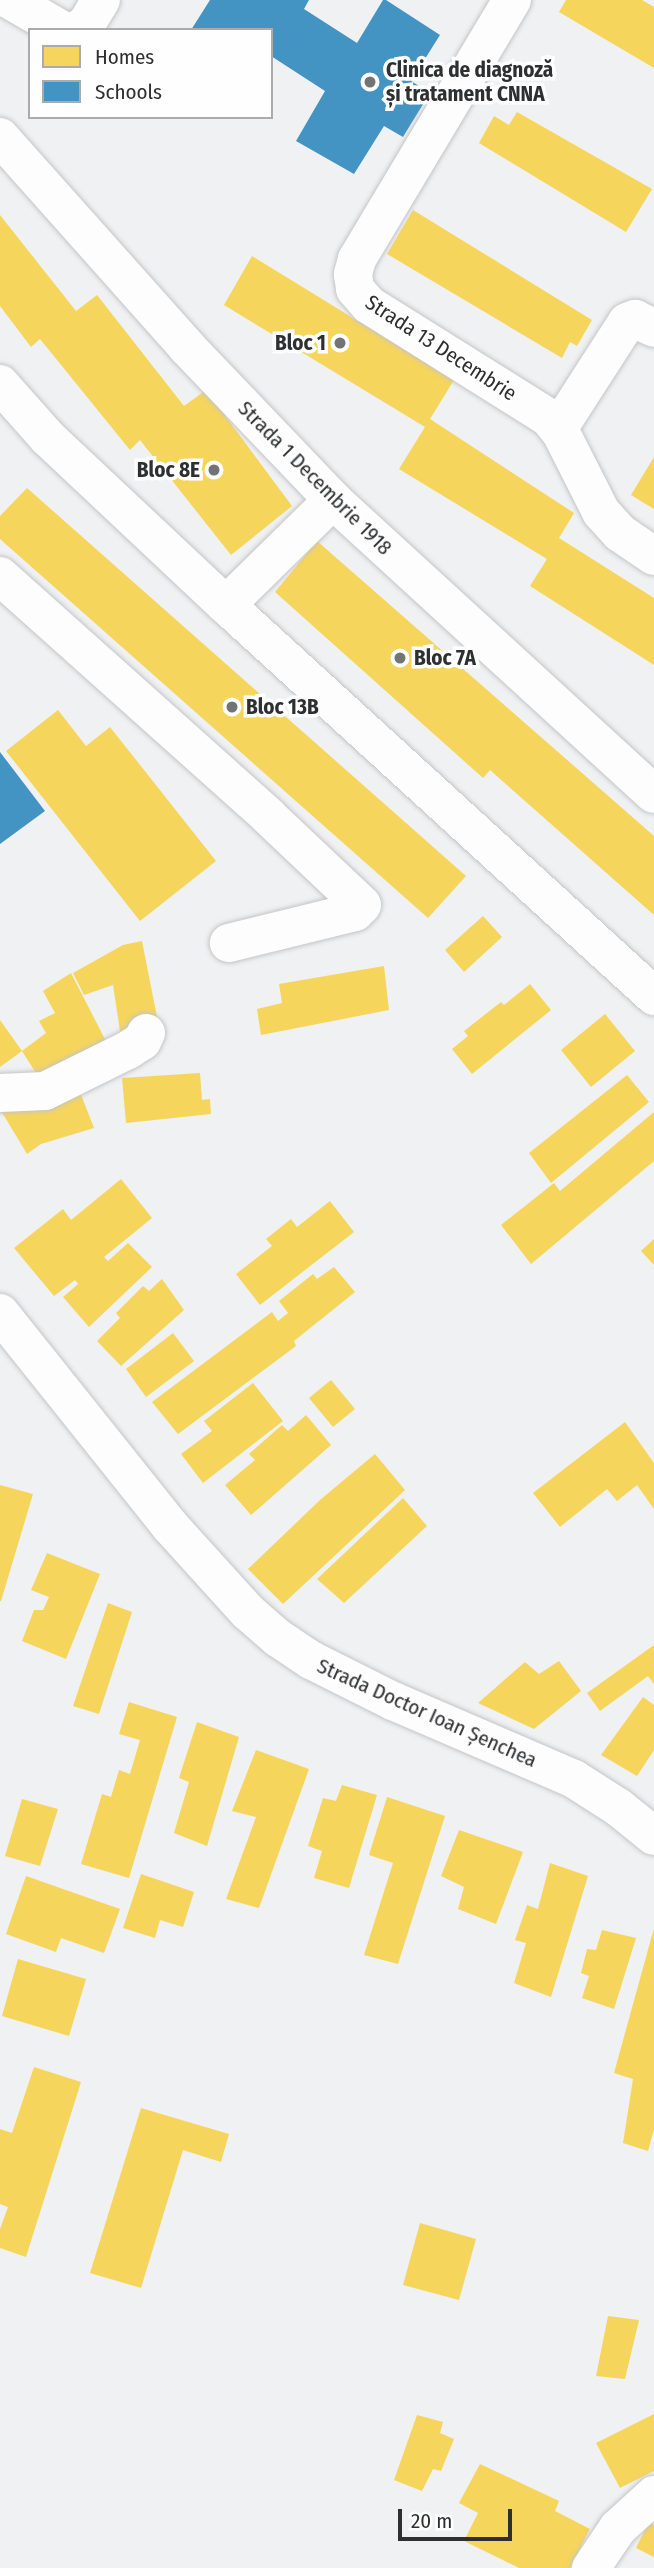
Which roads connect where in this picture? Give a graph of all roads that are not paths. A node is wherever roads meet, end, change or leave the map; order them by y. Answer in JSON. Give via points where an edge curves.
{"nodes":[{"id":1,"x":10,"y":0,"type":"edge"},
{"id":2,"x":101,"y":0,"type":"edge"},
{"id":3,"x":512,"y":0,"type":"edge"},
{"id":4,"x":59,"y":28,"type":"edge"},
{"id":5,"x":81,"y":28,"type":"edge"},
{"id":6,"x":0,"y":137,"type":"edge"},
{"id":7,"x":654,"y":328,"type":"edge"},
{"id":8,"x":5,"y":402,"type":"edge"},
{"id":9,"x":558,"y":429,"type":"junction"},
{"id":10,"x":333,"y":500,"type":"junction"},
{"id":11,"x":654,"y":556,"type":"edge"},
{"id":12,"x":0,"y":576,"type":"edge"},
{"id":13,"x":226,"y":605,"type":"junction"},
{"id":14,"x":654,"y":794,"type":"edge"},
{"id":15,"x":229,"y":943,"type":"dead end"},
{"id":16,"x":654,"y":996,"type":"edge"},
{"id":17,"x":146,"y":1033,"type":"dead end"},
{"id":18,"x":0,"y":1093,"type":"edge"},
{"id":19,"x":0,"y":1313,"type":"edge"},
{"id":20,"x":654,"y":1836,"type":"edge"},
{"id":21,"x":654,"y":2495,"type":"edge"},
{"id":22,"x":591,"y":2568,"type":"edge"}],
"edges":[{"from":1,"to":4,"type":"street"},
{"from":2,"to":5,"type":"street"},
{"from":3,"to":9,"type":"street","name":"Strada 13 Decembrie","via":[[357,259],[353,281],[369,305],[533,407]]},
{"from":6,"to":10,"type":"street","name":"Strada 1 Decembrie 1918","via":[[169,328]]},
{"from":7,"to":9,"type":"street","via":[[635,319],[627,322]]},
{"from":8,"to":13,"type":"street"},
{"from":9,"to":11,"type":"street","name":"Strada 13 Decembrie","via":[[601,512],[620,533]]},
{"from":10,"to":13,"type":"street"},
{"from":10,"to":14,"type":"street","name":"Strada 1 Decembrie 1918"},
{"from":12,"to":15,"type":"street","via":[[362,905],[359,911]]},
{"from":13,"to":16,"type":"street"},
{"from":17,"to":18,"type":"street","via":[[128,1050],[45,1091]]},
{"from":19,"to":20,"type":"street","name":"Strada Doctor Ioan Șenchea","via":[[170,1526],[248,1612],[278,1638],[393,1701],[574,1779]]},
{"from":21,"to":22,"type":"street","via":[[618,2528]]}]}
